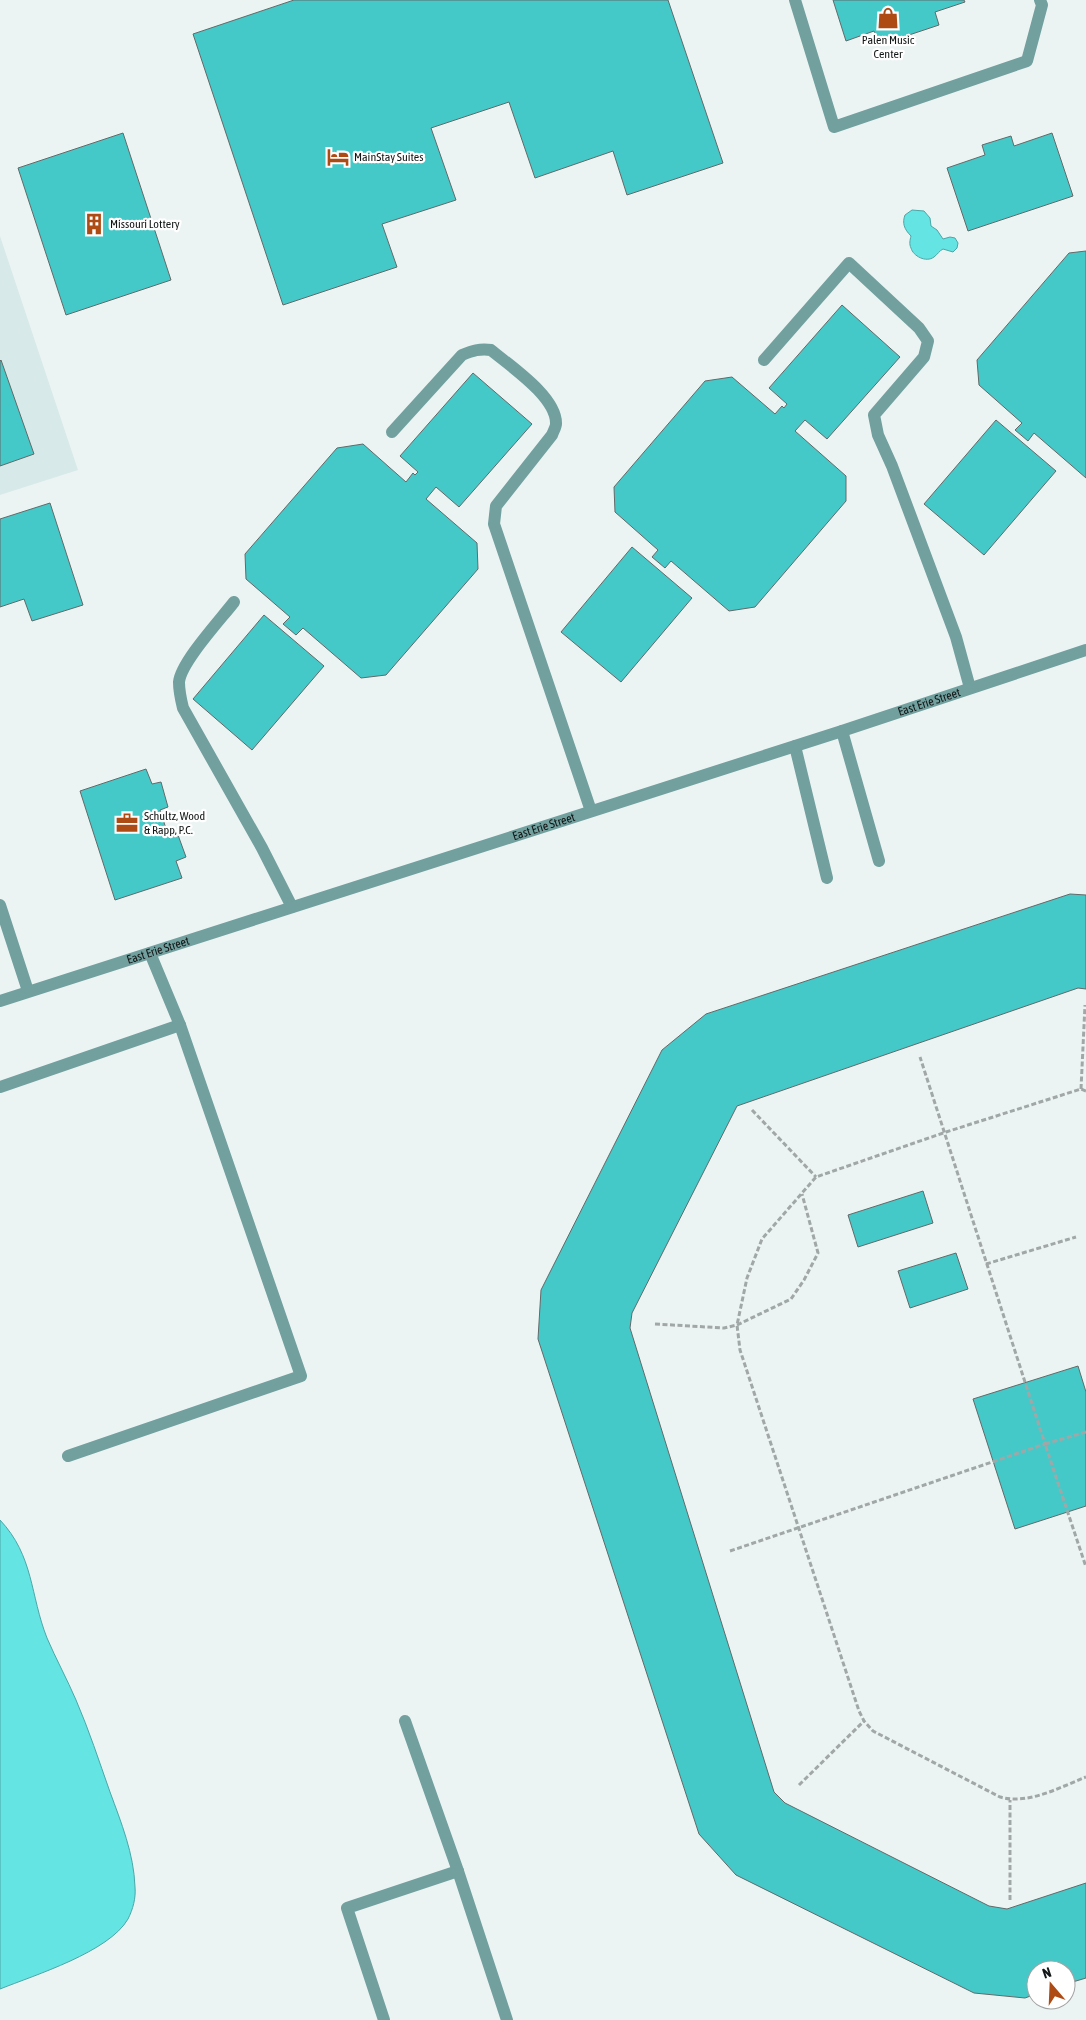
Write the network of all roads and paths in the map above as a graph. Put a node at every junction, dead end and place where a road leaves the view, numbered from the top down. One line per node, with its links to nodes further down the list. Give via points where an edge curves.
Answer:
1 (795, 0): 2 (street, via 834,127 1027,61 1042,5)
2 (1040, 0)
3 (764, 360): 7 (street, via 849,263 919,328 928,341 924,357 874,414 878,435 956,637)
4 (392, 432): 10 (street, via 462,355 484,349 492,350 543,395 552,410 556,423 552,435 496,506 494,524)
5 (234, 602): 14 (street, via 187,662 179,680 183,708)
6 (1086, 650): 7 (street, East Erie Street)
7 (970, 688): 8 (street, East Erie Street)
8 (842, 731): 9 (street, East Erie Street); 11 (street)
9 (795, 746): 10 (street, East Erie Street); 12 (street)
10 (591, 811): 14 (street, East Erie Street)
11 (879, 861)
12 (826, 878)
13 (0, 904): 16 (street)
14 (292, 907): 15 (street, East Erie Street)
15 (150, 953): 16 (street, East Erie Street); 19 (street)
16 (28, 992): 17 (street, East Erie Street)
17 (0, 1000)
18 (1085, 1005): 22 (path)
19 (180, 1025): 21 (street); 34 (street, via 301,1376)
20 (920, 1057): 25 (path)
21 (0, 1087)
22 (1081, 1089): 23 (path); 25 (path)
23 (1086, 1092)
24 (752, 1110): 26 (path)
25 (946, 1132): 26 (path); 29 (path)
26 (816, 1177): 27 (path)
27 (802, 1194): 31 (path, via 762,1239 747,1278); 31 (path, via 818,1253 791,1299)
28 (1076, 1237): 29 (path)
29 (986, 1264): 33 (path)
30 (654, 1324): 31 (path, via 724,1328)
31 (737, 1325): 35 (path, via 740,1350)
32 (1086, 1432): 33 (path)
33 (1045, 1444): 35 (path); 37 (path)
34 (68, 1456)
35 (798, 1528): 36 (path); 39 (path)
36 (730, 1551)
37 (1086, 1567)
38 (405, 1721): 43 (street)
39 (864, 1721): 41 (path); 42 (path, via 873,1731)
40 (1086, 1777): 42 (path, via 1026,1799)
41 (799, 1785)
42 (1010, 1800): 44 (path)
43 (458, 1871): 45 (street, via 347,1908); 46 (street)
44 (1010, 1900)
45 (384, 2020)
46 (507, 2020)

